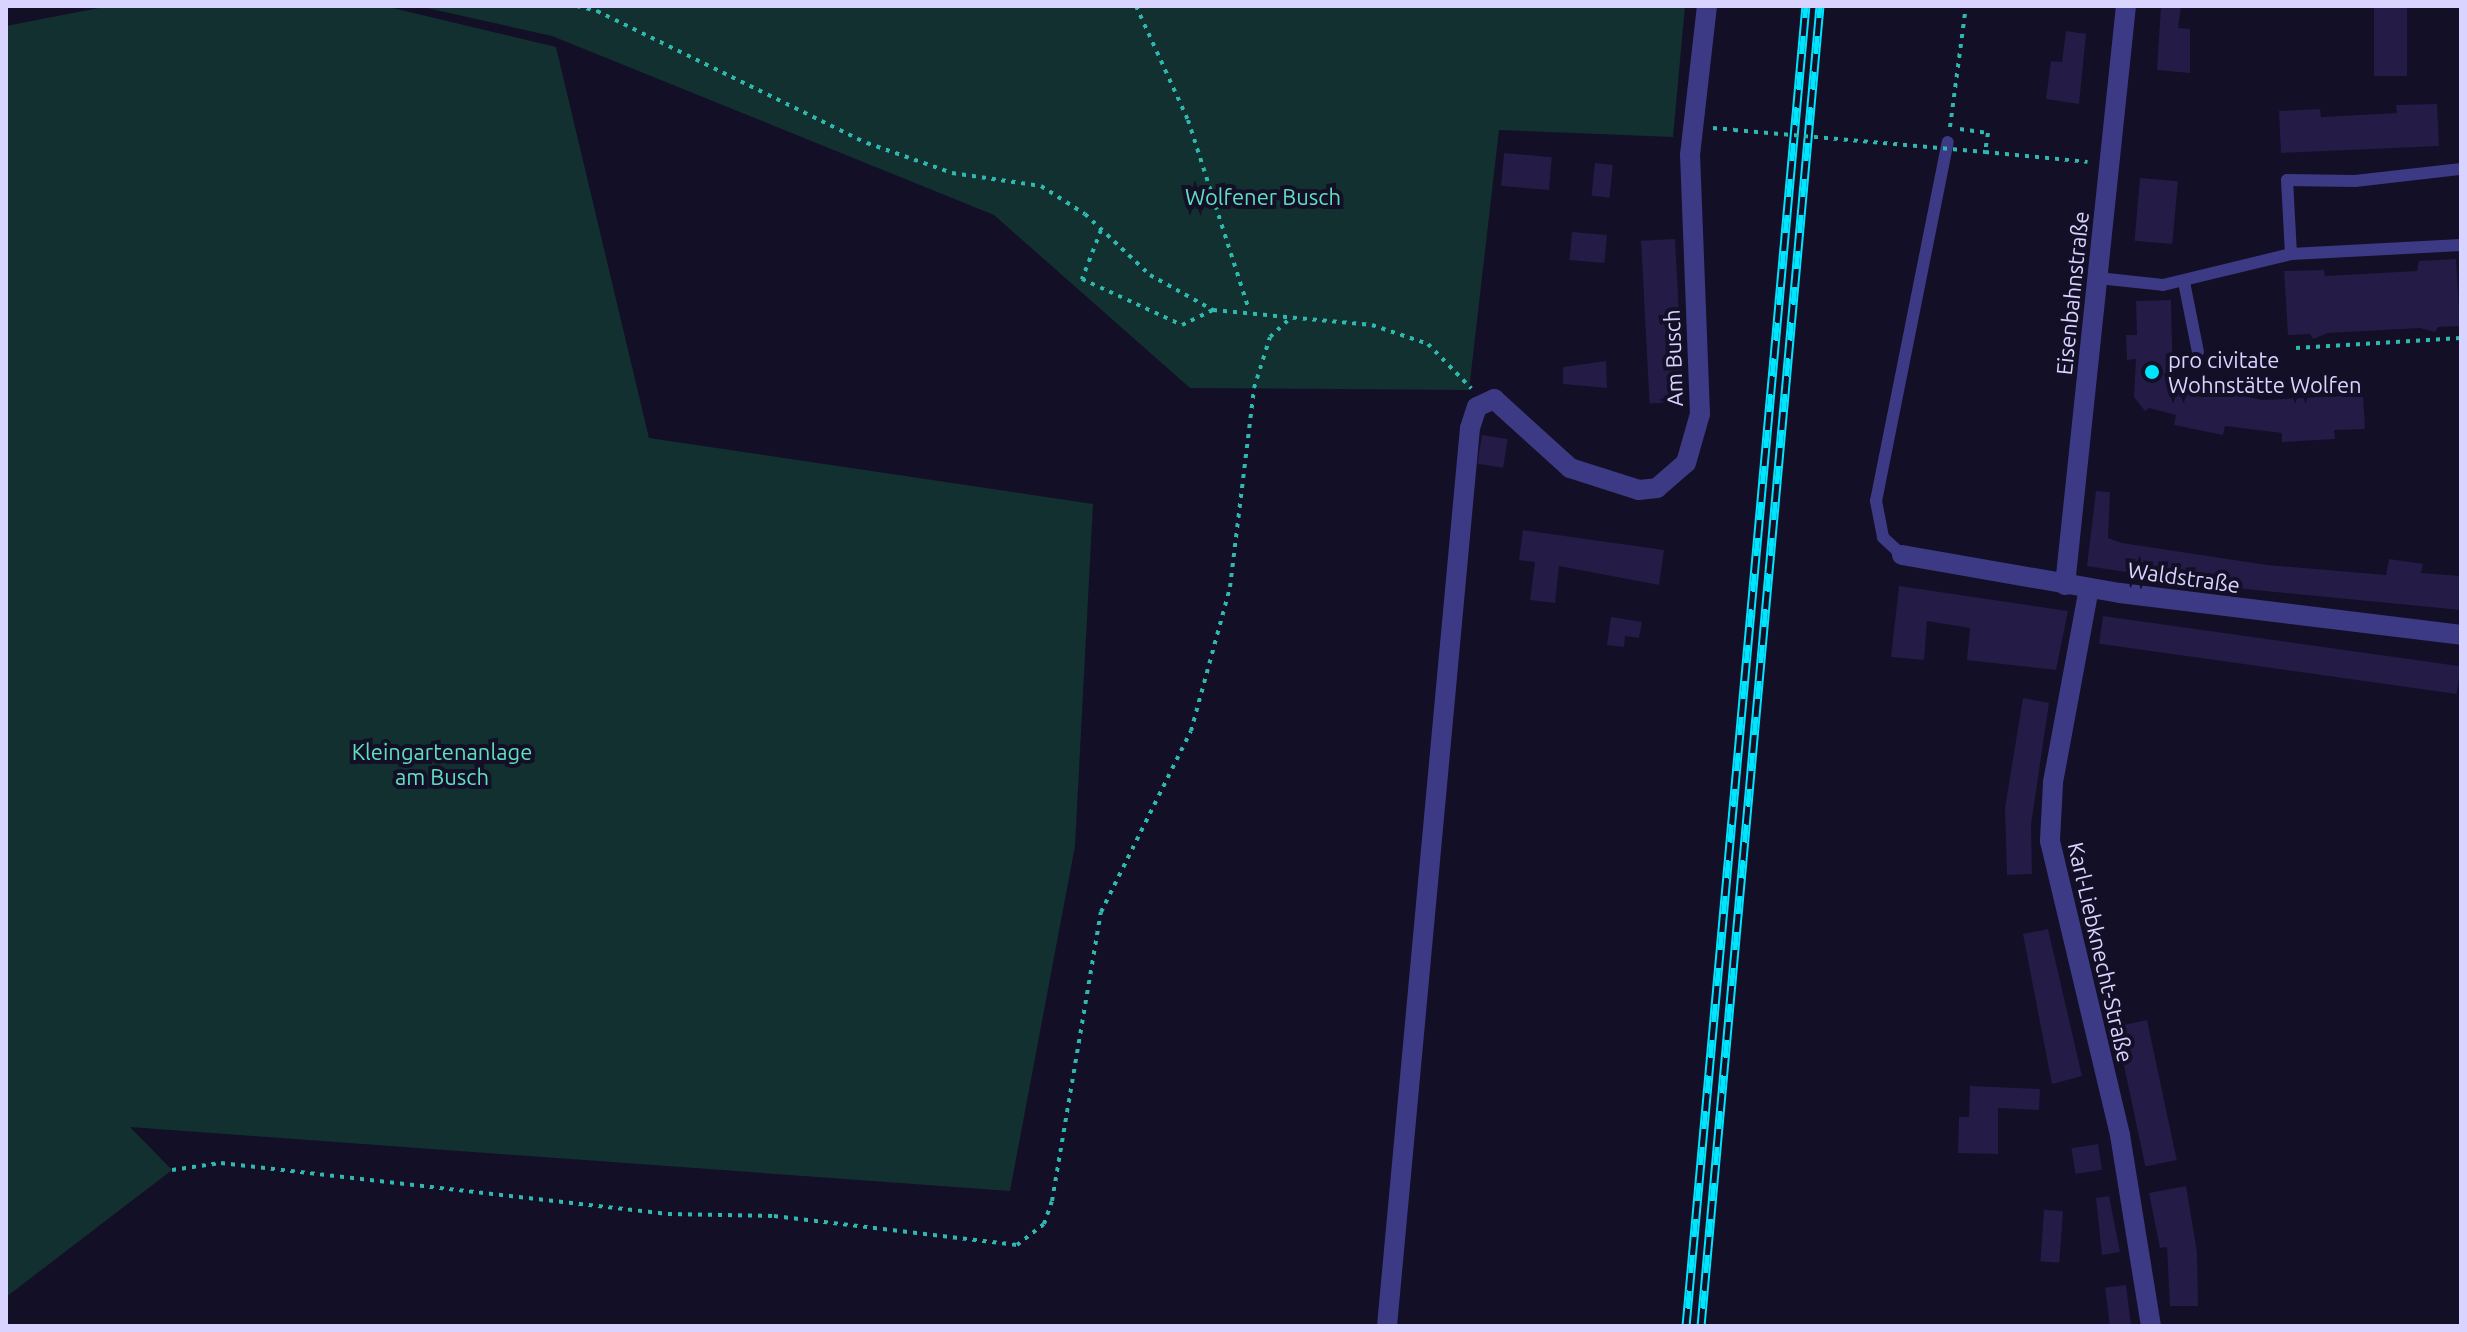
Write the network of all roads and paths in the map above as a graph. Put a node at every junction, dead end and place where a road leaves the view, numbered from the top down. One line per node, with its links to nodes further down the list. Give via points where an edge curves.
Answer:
1 (577, 6): 6 (path)
2 (1136, 6): 18 (path, via 1188,120)
3 (1707, 6): 23 (street, Am Busch, via 1690,155 1700,414 1686,463 1657,488 1618,486 1570,468 1499,402)
4 (1966, 6): 8 (path)
5 (2126, 6): 10 (street, Eisenbahnstraße)
6 (595, 8): 12 (path, via 867,143 952,173 1041,186)
7 (1734, 130): 9 (path, bridge)
8 (1949, 135): 9 (path, via 1988,133); 24 (lane, via 1876,501 1883,537)
9 (1985, 152): 10 (path)
10 (2111, 164): 15 (street, Eisenbahnstraße)
11 (2461, 169): 14 (lane, via 2355,181 2287,180)
12 (1101, 230): 17 (path, via 1150,275); 17 (path, via 1082,279 1182,325)
13 (2461, 245): 14 (lane)
14 (2291, 254): 16 (lane)
15 (2098, 278): 16 (lane); 25 (street, Eisenbahnstraße)
16 (2184, 282): 22 (lane)
17 (1213, 310): 18 (path)
18 (1249, 310): 19 (path)
19 (1288, 320): 23 (path, via 1372,325 1428,344); 28 (path, via 1270,337 1254,388 1230,587 1191,731 1101,912 1052,1201 1044,1224 1017,1245 774,1216 668,1214 221,1163)
20 (2461, 338): 21 (path)
21 (2296, 348)
22 (2198, 352)
23 (1483, 401): 29 (street, via 1470,428)
24 (1902, 555): 25 (street, Waldstraße)
25 (2065, 585): 26 (street, Waldstraße)
26 (2089, 588): 27 (street, Waldstraße); 30 (street, Karl-Liebknecht-Straße, via 2053,783 2050,841 2120,1135)
27 (2461, 635)
28 (172, 1170)
29 (1387, 1326)
30 (2151, 1326)

